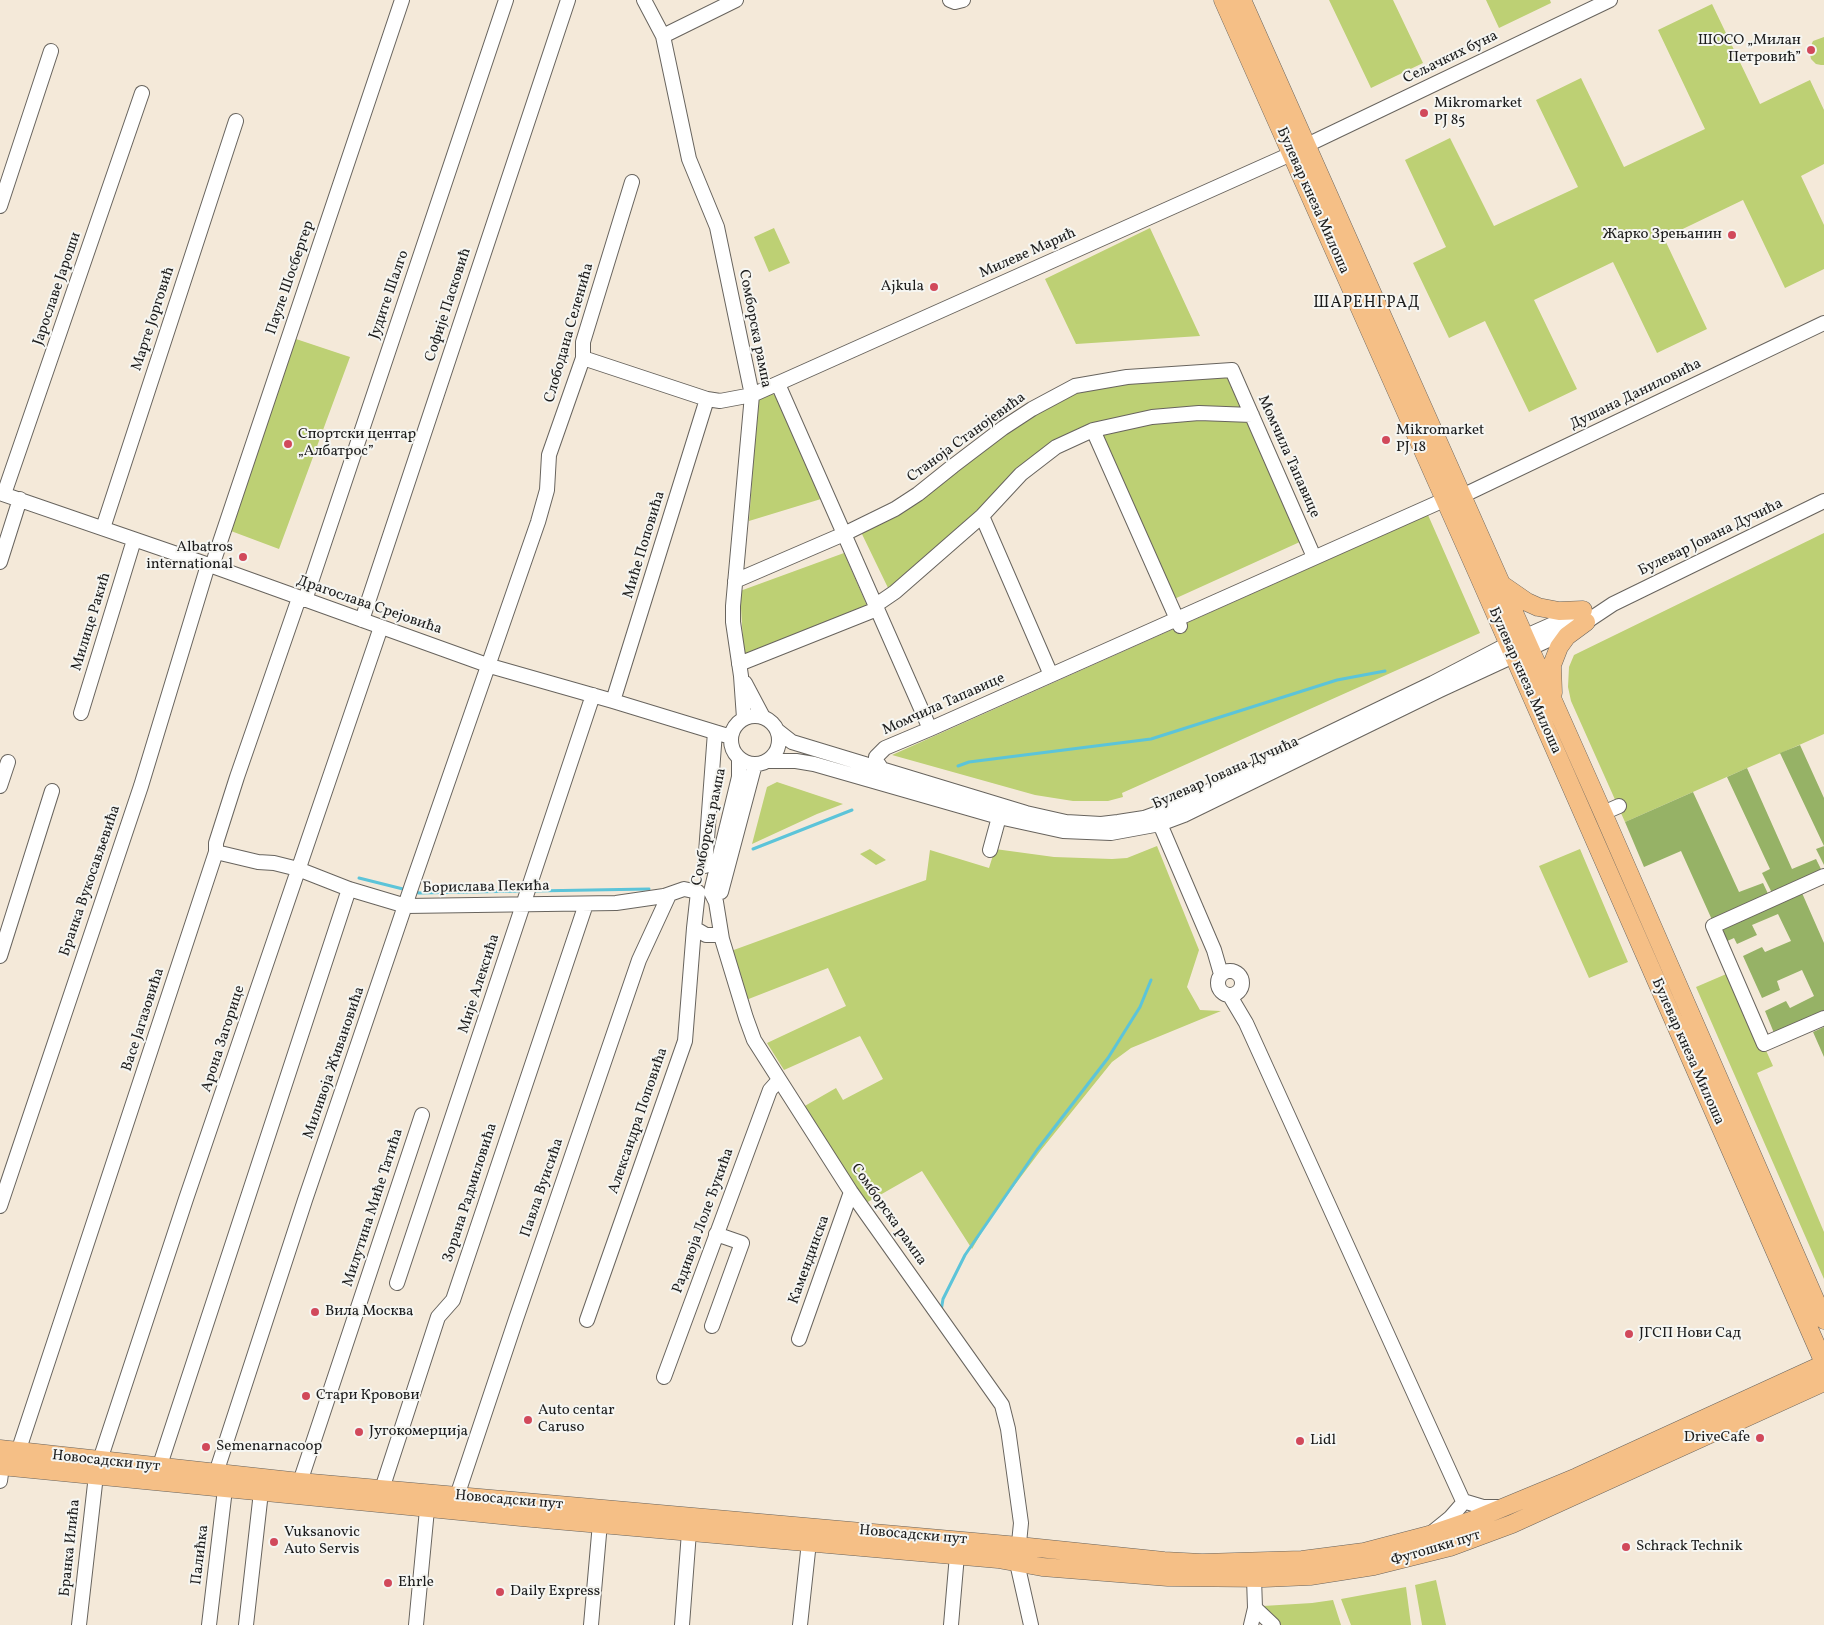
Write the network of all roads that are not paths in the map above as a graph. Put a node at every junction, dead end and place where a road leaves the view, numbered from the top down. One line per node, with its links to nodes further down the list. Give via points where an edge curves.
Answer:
1 (402, 0): 38 (street, Пауле Шосбергер)
2 (506, 0): 41 (street, Јудите Шалго)
3 (568, 0): 44 (street, Софије Пасковић)
4 (644, 0): 11 (street, Сомборска рампа)
5 (736, 0): 11 (street)
6 (950, 0): 7 (street)
7 (963, 0)
8 (1223, 0): 16 (main road, Булевар кнеза Милоша)
9 (1610, 0): 15 (street, Сељачких буна)
10 (1243, 1): 15 (main road, Булевар кнеза Милоша)
11 (663, 36): 23 (street, Сомборска рампа, via 689,160 717,227)
12 (51, 51): 18 (street)
13 (142, 93): 27 (street, Јарославе Јароши)
14 (236, 120): 33 (street, Марте Јорговић)
15 (1306, 145): 28 (main road, Булевар кнеза Милоша)
16 (1291, 154): 22 (street, Милеве Марић); 30 (main road, Булевар кнеза Милоша)
17 (632, 182): 20 (street, Слободана Селенића, via 583,342)
18 (0, 206)
19 (1824, 323): 28 (street, Душана Даниловића)
20 (582, 358): 24 (street, Милеве Марић); 49 (street, Слободана Селенића, via 549,455 547,490 538,522)
21 (1232, 370): 25 (street, Момчила Тапавице); 34 (street, Станоја Станојевића, via 1127,378 1075,386 1003,428 918,494)
22 (778, 384): 23 (street, Милеве Марић); 34 (street)
23 (752, 395): 24 (street, Милеве Марић, via 720,401); 39 (street, Сомборска рампа)
24 (708, 399): 53 (street, Миће Поповића)
25 (1252, 416): 26 (street, via 1199,413 1152,417); 36 (street, Момчила Тапавице)
26 (1092, 430): 32 (street, via 1056,447 1022,474); 45 (street)
27 (2, 494): 29 (street, Драгослава Срејовића)
28 (1462, 496): 40 (main road, Булевар кнеза Милоша)
29 (20, 500): 33 (street, Драгослава Срејовића); 37 (street)
30 (1444, 500): 36 (street, Момчила Тапавице); 48 (main road, Булевар кнеза Милоша)
31 (1824, 501): 43 (street, Булевар Јована Дучића)
32 (982, 516): 42 (street); 51 (street)
33 (102, 528): 35 (street, Драгослава Срејовића)
34 (844, 534): 39 (street, Станоја Станојевића); 42 (street)
35 (134, 540): 38 (street, Драгослава Срејовића); 55 (street, Милице Ракић)
36 (1314, 558): 45 (street, Момчила Тапавице)
37 (0, 562)
38 (210, 566): 41 (street, Драгослава Срејовића); 96 (street, Бранка Вукосављевића, via 141,786)
39 (735, 580): 50 (street, Сомборска рампа, via 733,622)
40 (1501, 584): 43 (main road, via 1538,607); 47 (main road, Булевар кнеза Милоша)
41 (302, 599): 44 (street, Драгослава Срејовића); 75 (street, Васе Јагазовића, via 237,777)
42 (876, 607): 50 (street); 58 (street)
43 (1584, 616): 47 (street, Булевар Јована Дучића); 54 (main road, via 1558,646 1552,665)
44 (362, 620): 46 (street, Драгослава Срејовића)
45 (1178, 623): 51 (street, Момчила Тапавице)
46 (380, 628): 49 (street, Драгослава Срејовића); 77 (street, Арона Загорице)
47 (1527, 643): 48 (street, Булевар Јована Дучића); 54 (main road, Булевар кнеза Милоша)
48 (1511, 650): 73 (street, Булевар Јована Дучића, via 1416,691 1180,805); 91 (main road, Булевар кнеза Милоша)
49 (490, 666): 52 (street, Драгослава Срејовића); 80 (street, Миливоја Живановића)
50 (740, 670): 56 (street, Сомборска рампа); 57 (street, Сомборска рампа)
51 (1051, 675): 58 (street, Момчила Тапавице)
52 (593, 695): 53 (street, Драгослава Срејовића); 81 (street, Мије Алексића)
53 (613, 701): 60 (street, Драгослава Срејовића)
54 (1553, 701): 71 (main road, Булевар кнеза Милоша)
55 (81, 713)
56 (763, 717): 57 (street); 59 (street)
57 (744, 718): 61 (street)
58 (930, 729): 62 (street, Момчила Тапавице, via 885,748)
59 (778, 731): 64 (street, Булевар Јована Дучића, via 792,742); 66 (street, via 779,744 773,756)
60 (715, 732): 61 (street, Драгослава Срејовића); 76 (street, Сомборска рампа)
61 (730, 737): 63 (street)
62 (880, 754): 64 (street, Момчила Тапавице); 67 (street, via 876,757)
63 (739, 758): 66 (street, via 744,762); 83 (street, Сомборска рампа, via 739,777 711,892)
64 (849, 759): 67 (street, Булевар Јована Дучића)
65 (8, 762): 68 (street)
66 (761, 762): 72 (street, Булевар Јована Дучића, via 814,764); 83 (street, Сомборска рампа)
67 (881, 768): 73 (street, Булевар Јована Дучића, via 1026,813 1066,822 1102,824)
68 (0, 786)
69 (52, 791): 87 (street)
70 (1619, 806): 71 (street)
71 (1603, 813): 90 (main road, Булевар кнеза Милоша)
72 (999, 817): 73 (street, Булевар Јована Дучића, via 1063,832 1092,834 1125,832); 74 (street)
73 (1158, 819): 88 (street, via 1214,950 1222,958)
74 (990, 850)
75 (216, 852): 77 (street, Борислава Пекића); 106 (street, Васе Јагазовића)
76 (705, 866)
77 (298, 869): 79 (street, Борислава Пекића); 108 (street, Арона Загорице)
78 (1824, 876): 92 (street, via 1713,926 1764,1044)
79 (349, 889): 80 (street, Борислава Пекића); 109 (street)
80 (409, 895): 81 (street, Борислава Пекића); 110 (street, Миливоја Живановића)
81 (528, 895): 84 (street, Борислава Пекића); 98 (street, Мије Алексића)
82 (669, 895): 84 (street, Борислава Пекића); 85 (street, Борислава Пекића, via 684,890 698,892); 115 (street, Павла Вуисића, via 639,960)
83 (716, 902): 86 (street, Сомборска рампа)
84 (586, 904): 113 (street, Зорана Радмиловића, via 453,1300 438,1317)
85 (694, 928): 86 (street, via 706,935); 99 (street, Александра Поповића, via 685,1041)
86 (721, 935): 93 (street, Сомборска рампа, via 754,1040)
87 (0, 956)
88 (1224, 972): 89 (street, via 1217,983 1219,990 1226,995); 89 (street, via 1235,972 1241,977 1242,985)
89 (1234, 994): 117 (street)
90 (1683, 998): 91 (main road); 100 (main road, Булевар кнеза Милоша)
91 (1667, 1005): 103 (main road, Булевар кнеза Милоша)
92 (1824, 1018)
93 (779, 1080): 95 (street, Сомборска рампа); 97 (street, Радивоја Лоле Ђукића, via 770,1090)
94 (422, 1115): 111 (street, Милутина Миће Татића)
95 (851, 1192): 102 (street, Камендинска); 123 (street, Сомборска рампа, via 1002,1405 1021,1523)
96 (0, 1206)
97 (716, 1234): 101 (street, via 742,1243); 104 (street, Радивоја Лоле Ђукића)
98 (397, 1283)
99 (587, 1320)
100 (1824, 1320)
101 (712, 1326)
102 (799, 1339)
103 (1824, 1364): 118 (main road, Футошки пут)
104 (664, 1377)
105 (1824, 1382): 125 (main road, Футошки пут, via 1512,1524 1450,1547 1329,1574)
106 (18, 1452): 107 (main road, Новосадски пут); 108 (main road, Новосадски пут)
107 (0, 1465): 108 (main road, Новосадски пут)
108 (98, 1468): 109 (main road, Новосадски пут); 112 (main road, Новосадски пут); 127 (street, Бранка Илића)
109 (159, 1468): 110 (main road, Новосадски пут)
110 (216, 1473): 111 (main road, Новосадски пут)
111 (300, 1482): 113 (main road, Новосадски пут)
112 (225, 1489): 114 (main road, Новосадски пут); 128 (street, Палићка)
113 (382, 1489): 116 (main road, Новосадски пут)
114 (261, 1492): 116 (main road, Новосадски пут); 129 (street)
115 (457, 1496): 116 (main road, Новосадски пут); 123 (main road, Новосадски пут)
116 (428, 1500): 119 (main road, Новосадски пут, via 521,1517); 130 (street)
117 (1464, 1502): 118 (street, via 1483,1507); 121 (street)
118 (1508, 1506): 121 (main road, Футошки пут)
119 (600, 1523): 120 (main road, Новосадски пут); 131 (street)
120 (689, 1532): 122 (main road, Новосадски пут); 132 (street)
121 (1429, 1535): 123 (main road, Футошки пут, via 1364,1552 1302,1560 1202,1563)
122 (810, 1542): 124 (main road, Новосадски пут); 133 (street)
123 (1018, 1554): 124 (main road, Новосадски пут, via 998,1559); 125 (main road, Футошки пут, via 1168,1577); 135 (street, Сомборска рампа)
124 (957, 1556): 134 (street)
125 (1254, 1578): 126 (street)
126 (1255, 1608): 136 (street); 137 (street)
127 (79, 1625)
128 (209, 1625)
129 (246, 1625)
130 (416, 1625)
131 (591, 1625)
132 (682, 1625)
133 (800, 1625)
134 (951, 1625)
135 (1031, 1625)
136 (1251, 1625)
137 (1273, 1625)

